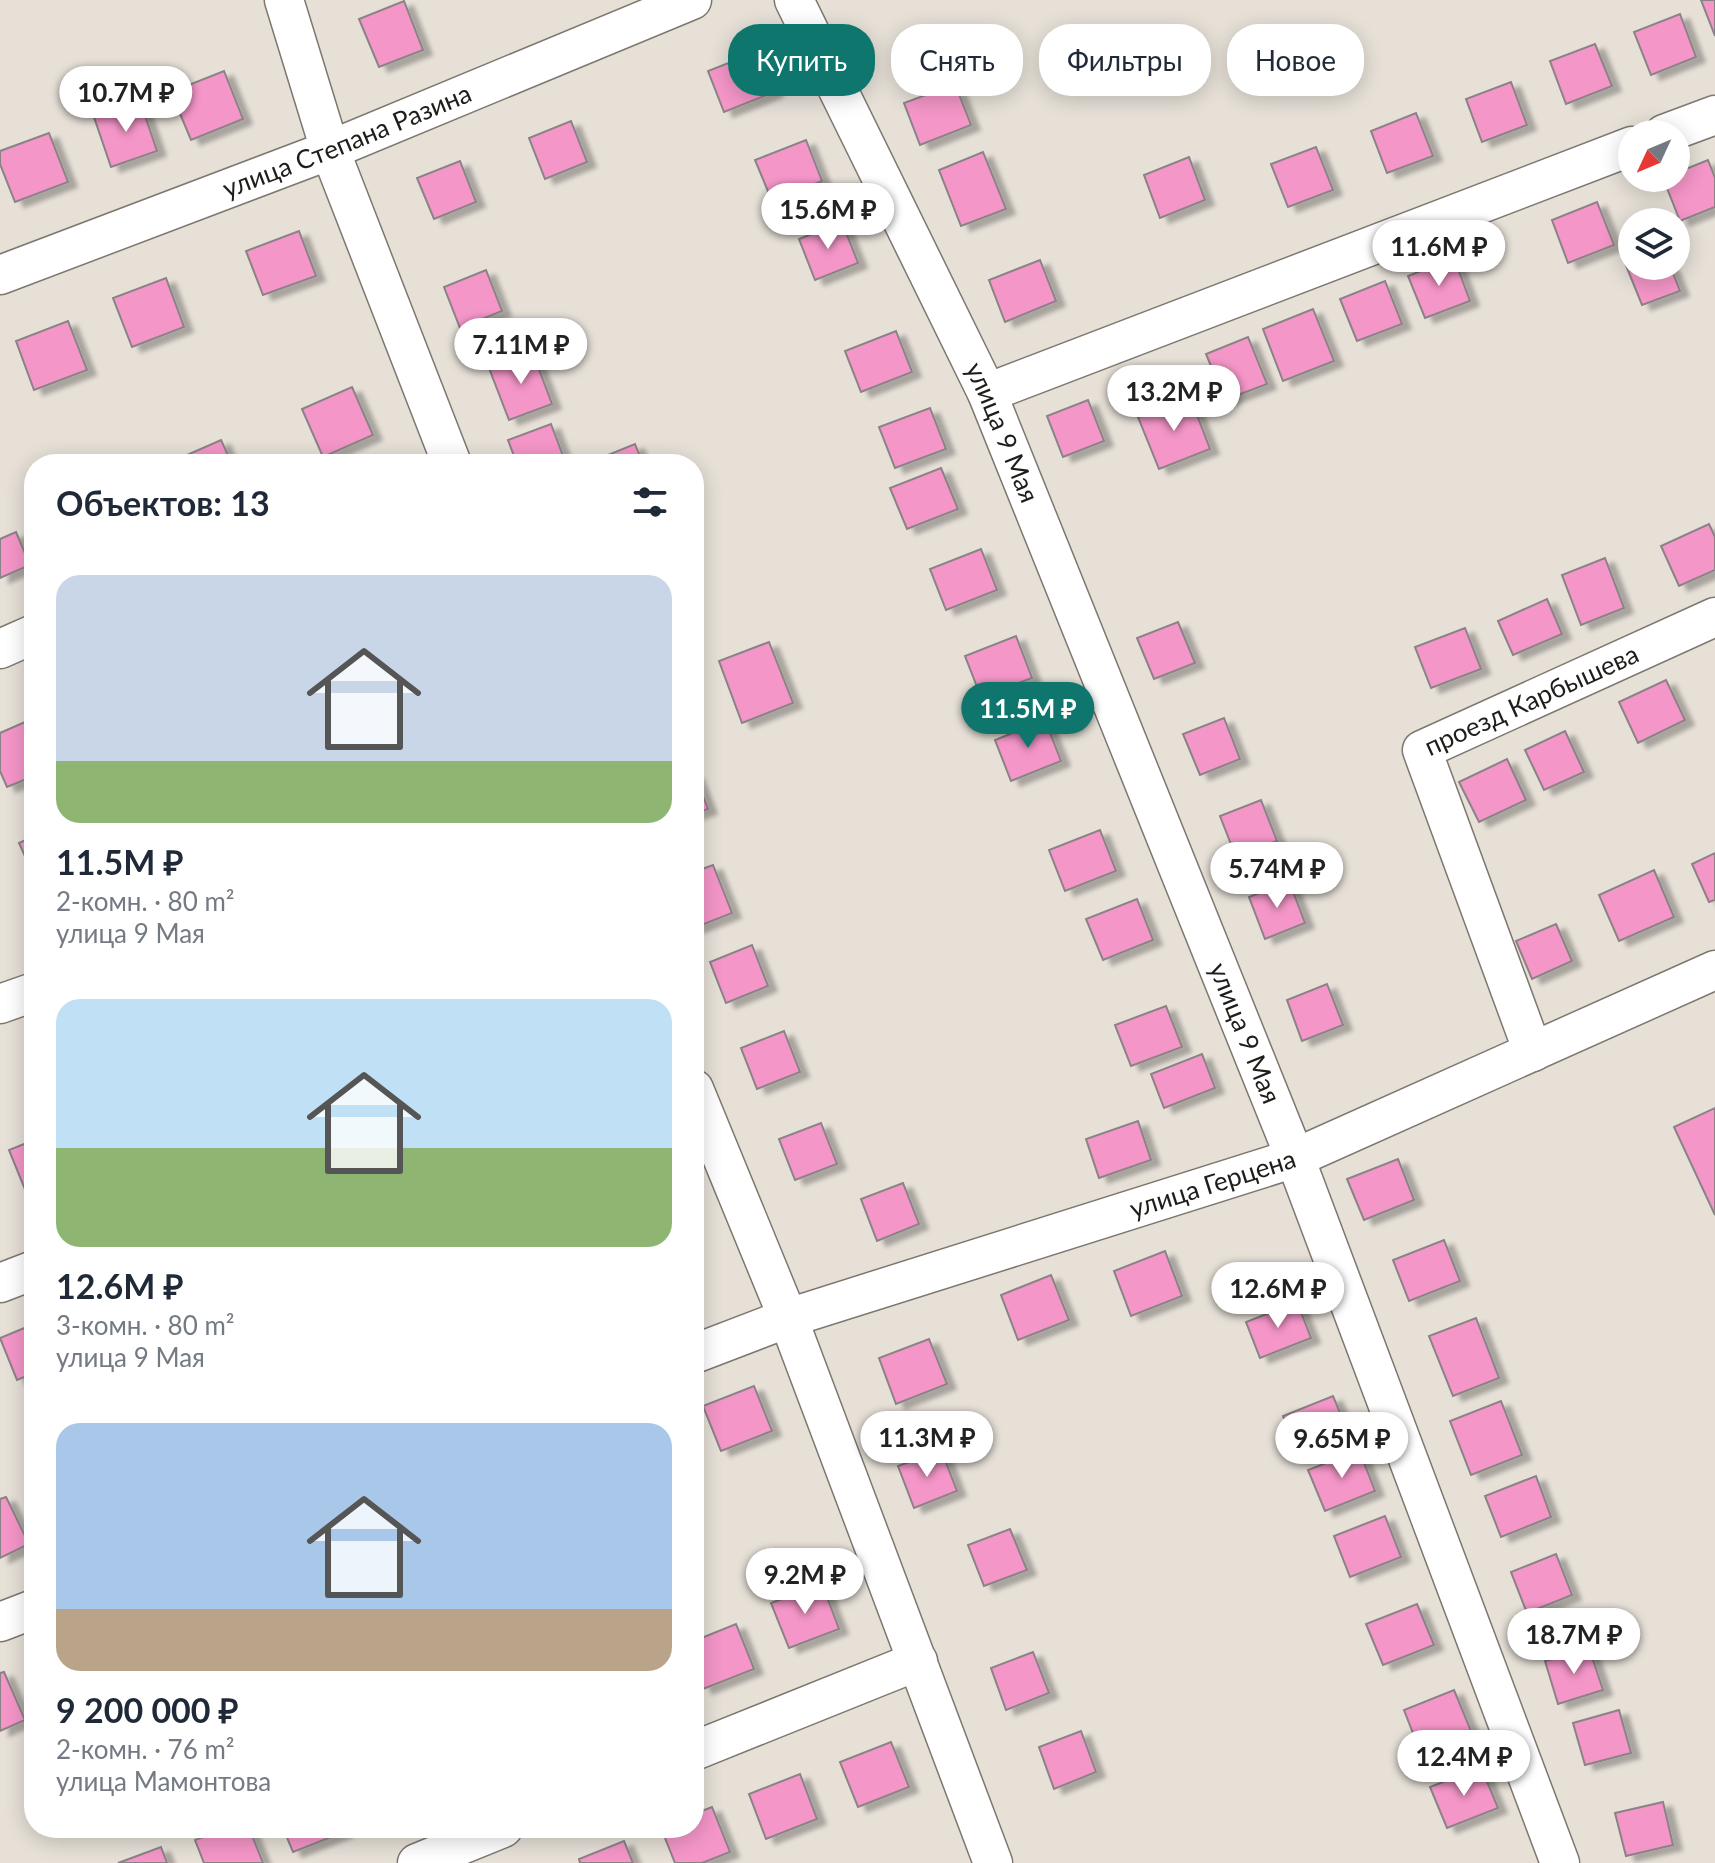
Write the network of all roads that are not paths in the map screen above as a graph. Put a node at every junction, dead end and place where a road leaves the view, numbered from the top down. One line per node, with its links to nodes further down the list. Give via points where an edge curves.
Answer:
1 (284, 0): 6 (street)
2 (692, 0): 6 (street, улица Степана Разина)
3 (794, 0): 9 (street, улица 9 Мая)
4 (1715, 115): 5 (street)
5 (1690, 124)
6 (330, 150): 8 (street, улица Степана Разина); 10 (street)
7 (1618, 151): 9 (street)
8 (0, 275)
9 (987, 393): 19 (street, улица 9 Мая)
10 (441, 454)
11 (1715, 617): 17 (street, проезд Карбышева, via 1422,750)
12 (24, 638): 13 (street)
13 (0, 649)
14 (1715, 970): 17 (street, улица Герцена)
15 (24, 996): 16 (street)
16 (0, 1004)
17 (1533, 1052): 19 (street, улица Герцена)
18 (704, 1113): 22 (street)
19 (1295, 1158): 22 (street, улица Герцена); 31 (street, улица 9 Мая)
20 (24, 1274): 21 (street)
21 (0, 1283)
22 (788, 1318): 23 (street, улица Герцена); 26 (street)
23 (704, 1350)
24 (24, 1613): 25 (street)
25 (0, 1622)
26 (918, 1661): 27 (street); 30 (street)
27 (704, 1747)
28 (478, 1838): 29 (street)
29 (417, 1863)
30 (993, 1863)
31 (1560, 1863)

